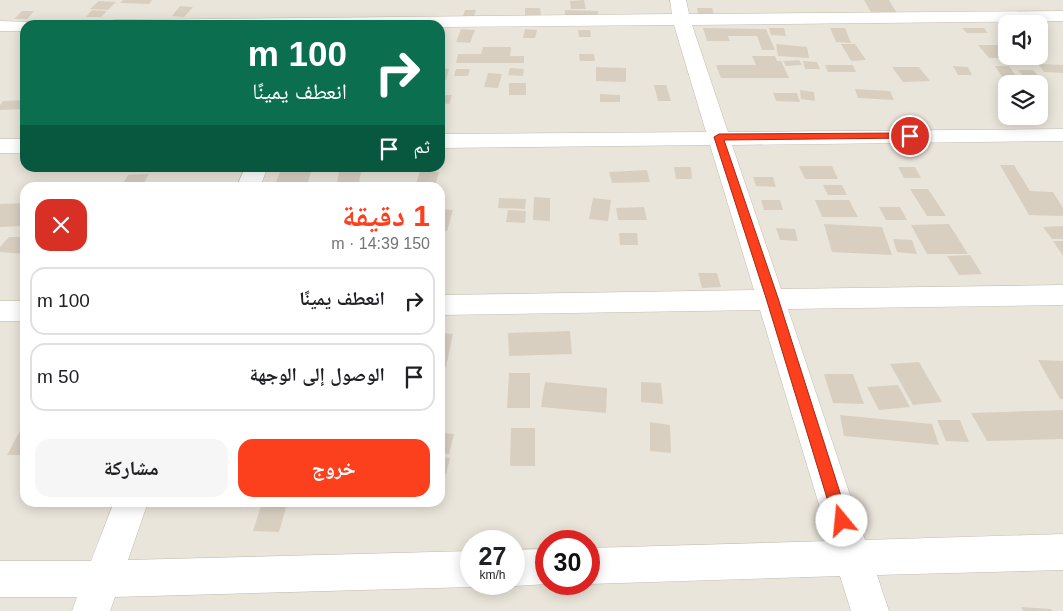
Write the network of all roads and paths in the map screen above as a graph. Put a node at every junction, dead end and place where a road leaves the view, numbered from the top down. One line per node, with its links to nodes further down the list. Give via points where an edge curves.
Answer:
1 (1034, 0): 4 (street)
2 (679, 9): 3 (street); 4 (street); 9 (street)
3 (313, 19): 5 (street)
4 (1060, 19)
5 (280, 20)
6 (0, 26): 7 (street)
7 (20, 26)
8 (1063, 135): 9 (street)
9 (719, 137): 10 (street); 14 (street)
10 (445, 141)
11 (0, 146): 12 (street)
12 (20, 146)
13 (1063, 295): 14 (street)
14 (772, 298): 15 (street); 20 (street)
15 (445, 304)
16 (0, 311): 17 (street)
17 (20, 311)
18 (129, 507): 24 (street)
19 (1063, 552): 20 (street)
20 (853, 558): 21 (street); 25 (street)
21 (600, 566)
22 (460, 570): 24 (street)
23 (0, 578): 24 (street)
24 (97, 595)
25 (870, 611)

